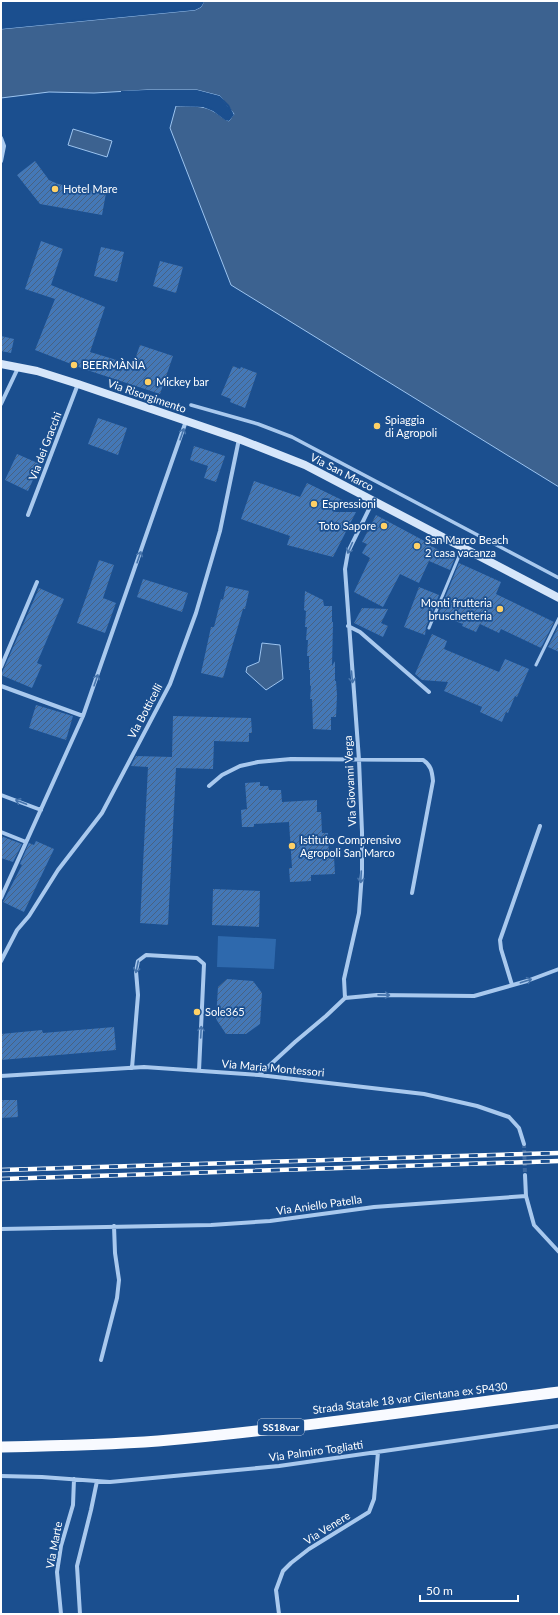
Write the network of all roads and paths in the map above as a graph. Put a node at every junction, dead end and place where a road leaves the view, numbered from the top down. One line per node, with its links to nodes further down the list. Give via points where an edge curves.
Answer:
1 (1, 138): 2 (street, via 4,146)
2 (1, 161)
3 (1, 364): 4 (main road, Via Risorgimento)
4 (18, 368): 5 (main road, Via Risorgimento); 6 (street)
5 (78, 384): 8 (main road, Via Risorgimento); 11 (street, Via dei Gracchi)
6 (1, 404)
7 (191, 405): 13 (street, via 258,424 292,437)
8 (186, 421): 9 (main road, Via Risorgimento); 23 (street, one-way to 8)
9 (239, 439): 10 (main road, Via San Marco, via 305,465); 33 (street, Via Botticelli, via 220,531 196,613 170,684 102,813 58,870 29,916 16,930)
10 (373, 500): 12 (main road, Via San Marco); 17 (street, Via Giovanni Verga, one-way to 17, via 348,552 345,569)
11 (28, 515)
12 (463, 547): 15 (main road, Via San Marco); 18 (lane)
13 (559, 578)
14 (37, 582): 20 (street)
15 (559, 598)
16 (559, 618): 19 (lane)
17 (348, 626): 22 (street, via 360,632); 24 (street, Via Giovanni Verga, one-way to 24)
18 (429, 628)
19 (536, 665)
20 (1, 667)
21 (1, 686): 23 (street)
22 (429, 692)
23 (83, 716): 27 (street)
24 (358, 760): 25 (street, via 291,759 258,762 240,766); 31 (street, via 423,760 429,764 432,771 433,781); 36 (street, Via Giovanni Verga, one-way to 36, via 362,873 359,913 344,979)
25 (209, 786)
26 (1, 795): 27 (street, one-way to 26)
27 (40, 810): 30 (street)
28 (540, 826): 35 (street, via 500,940)
29 (1, 832): 30 (street)
30 (26, 842): 32 (street)
31 (412, 893)
32 (1, 898)
33 (1, 961)
34 (559, 969): 35 (street, one-way to 34)
35 (512, 985): 36 (street, one-way to 35, via 377,995 474,996)
36 (345, 998): 39 (street)
37 (132, 1068): 38 (street, Via Maria Montessori); 38 (street, one-way to 37, via 204,964 197,958 146,955 138,961 136,971 138,995); 40 (street, Via Maria Montessori)
38 (199, 1071): 39 (street, Via Maria Montessori)
39 (259, 1075): 41 (street, Via Maria Montessori, via 424,1094 477,1106 509,1117 519,1128)
40 (1, 1076)
41 (524, 1144)
42 (525, 1175): 43 (street)
43 (526, 1196): 44 (street, Via Aniello Patella, via 374,1207 270,1221 211,1225); 46 (street, via 534,1225)
44 (114, 1226): 45 (street, Via Aniello Patella); 47 (street, via 119,1280)
45 (1, 1229)
46 (559, 1252)
47 (101, 1360)
48 (559, 1392): 50 (highway, Strada Statale 18 var Cilentana ex SP430 / SS18var, via 157,1441)
49 (559, 1426): 51 (street, Via Palmiro Togliatti)
50 (1, 1447)
51 (378, 1452): 54 (street, Via Palmiro Togliatti, via 272,1467 110,1482); 57 (street, Via Venere, via 374,1499 370,1512 309,1549 283,1571 276,1590)
52 (1, 1476): 53 (street, Via Palmiro Togliatti)
53 (74, 1479): 54 (street, Via Palmiro Togliatti); 55 (street, Via Marte, via 73,1505 61,1546 57,1572)
54 (97, 1481): 56 (street, via 76,1566)
55 (61, 1614)
56 (80, 1614)
57 (279, 1614)

